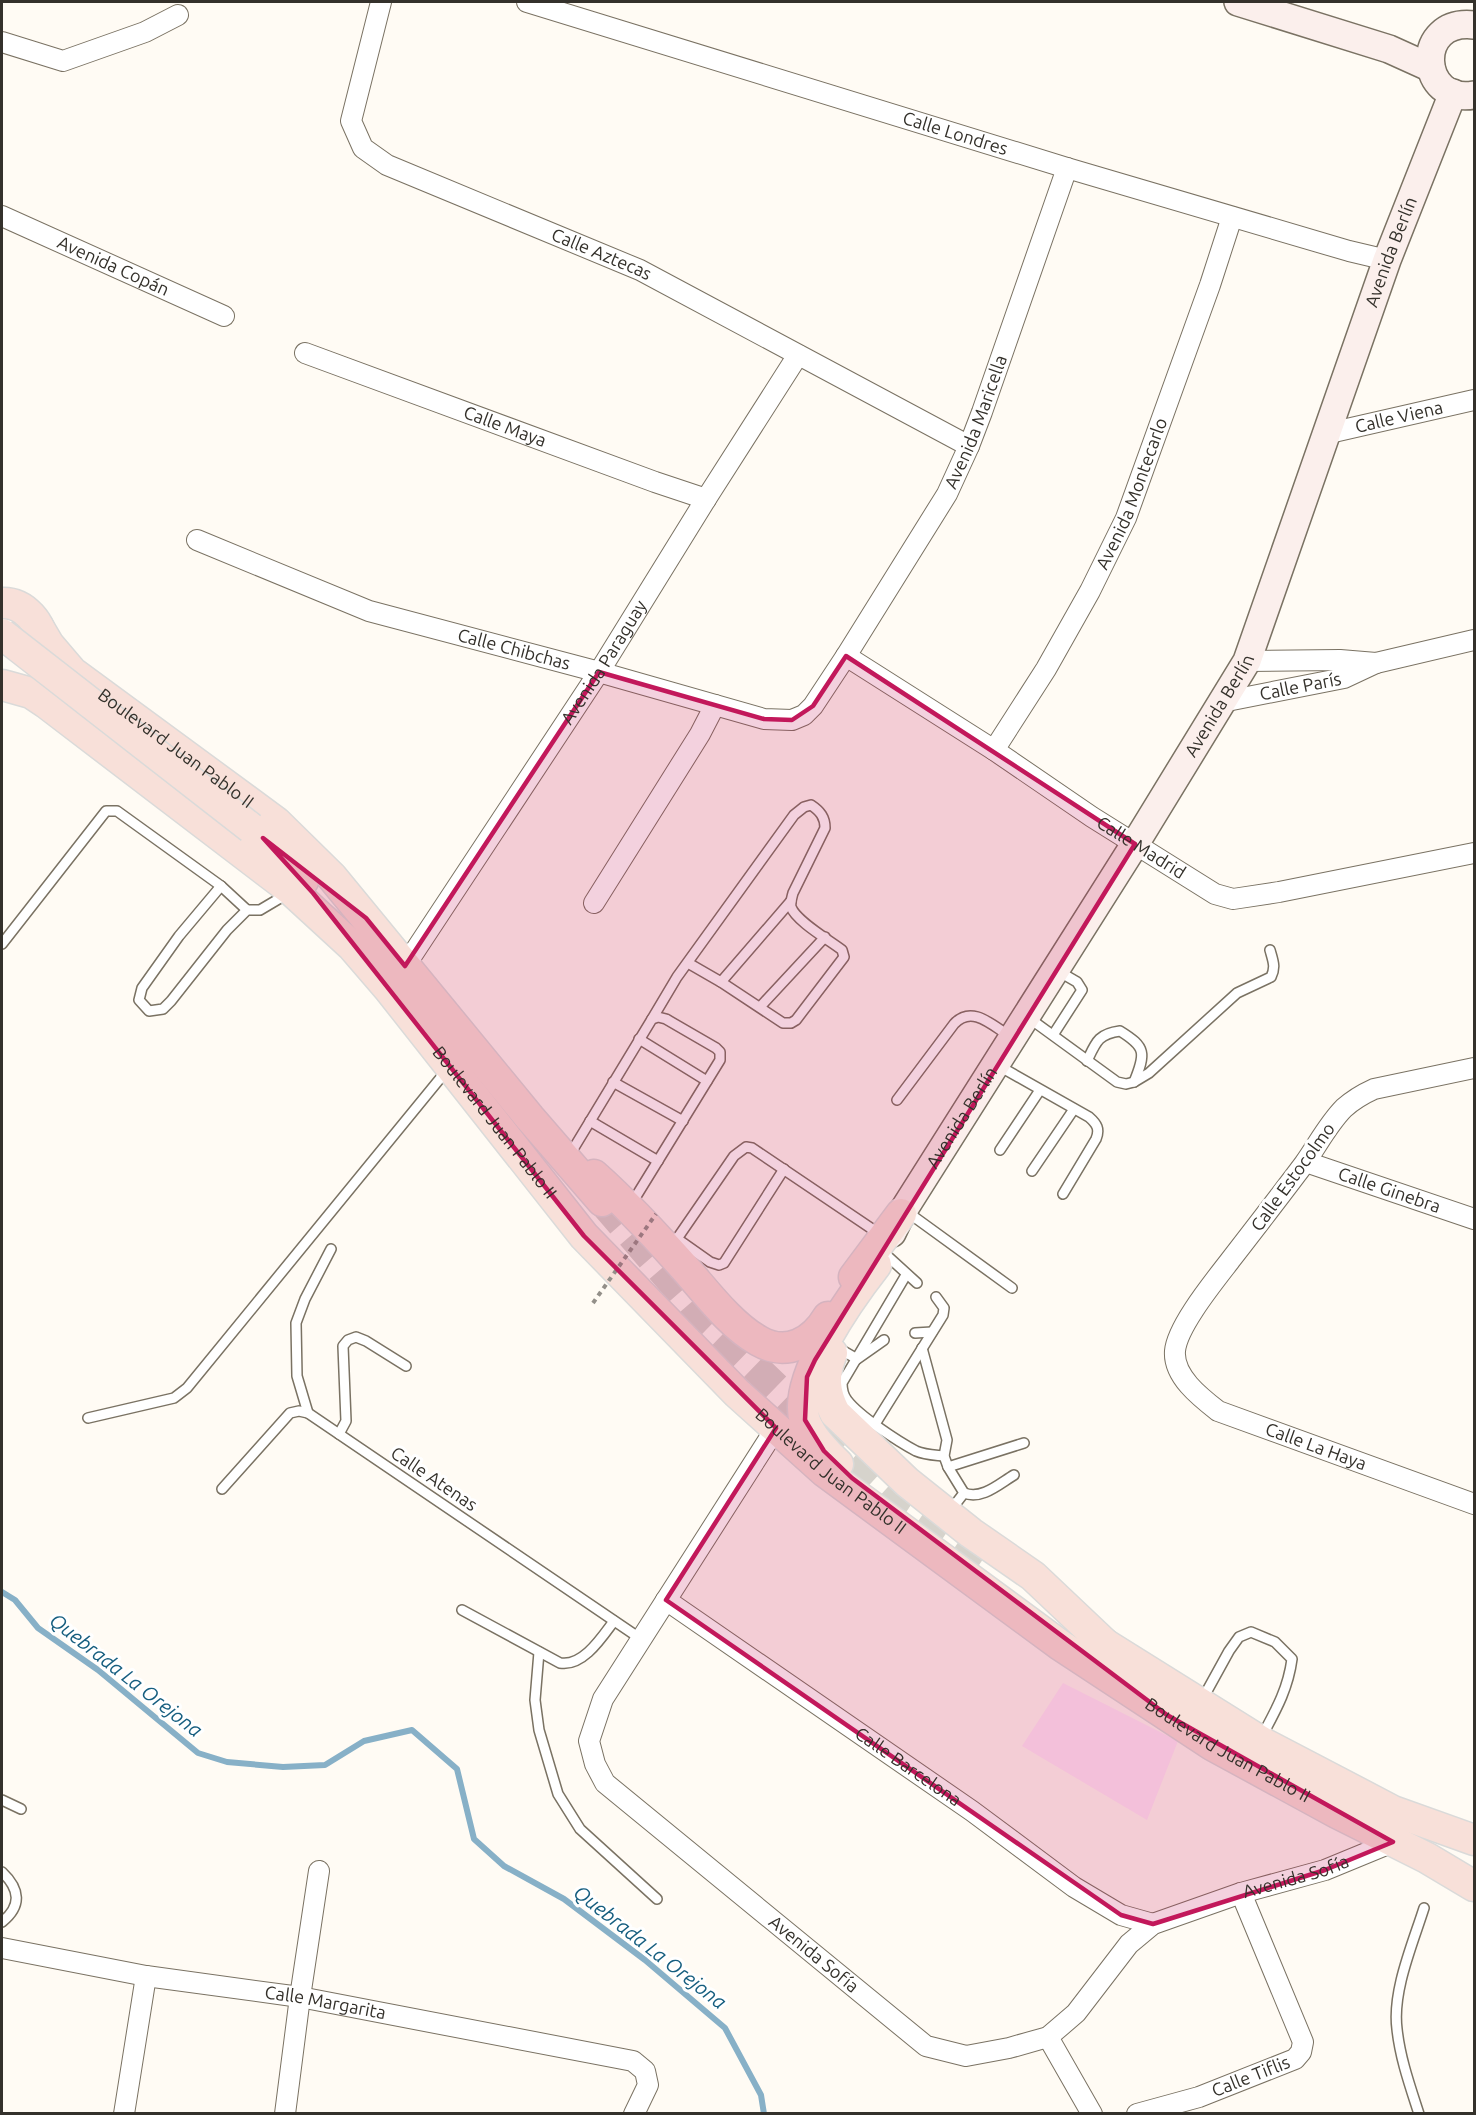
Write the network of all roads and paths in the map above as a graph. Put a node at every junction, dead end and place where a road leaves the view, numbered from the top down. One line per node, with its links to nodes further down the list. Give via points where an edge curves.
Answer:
1 (381, 2): 15 (street, Calle Aztecas, via 351,121 363,148 387,165 640,270)
2 (527, 2): 9 (street, Calle Londres)
3 (1238, 2): 7 (street, via 1389,49)
4 (178, 15): 6 (street, via 145,32 63,61)
5 (1471, 19): 7 (street, via 1440,34)
6 (2, 42)
7 (1432, 56): 8 (street, via 1435,79 1442,87)
8 (1464, 94): 12 (street, Avenida Berlín)
9 (1067, 168): 11 (street, Calle Londres); 18 (street, Avenida Maricella)
10 (2, 216): 13 (street, Avenida Copán)
11 (1232, 217): 12 (street, Calle Londres); 32 (street, Avenida Montecarlo, via 1126,518 1046,669)
12 (1387, 260): 17 (street, Avenida Berlín)
13 (224, 316)
14 (305, 353): 19 (street, Calle Maya)
15 (798, 354): 18 (street, Calle Aztecas); 19 (street, Avenida Paraguay)
16 (1474, 400): 17 (street, Calle Viena)
17 (1325, 434): 26 (street, Avenida Berlín)
18 (969, 446): 25 (street, Avenida Maricella, via 947,494)
19 (706, 499): 28 (street, Avenida Paraguay)
20 (197, 540): 28 (street, Calle Chibchas, via 369,611)
21 (3, 603): 22 (main road, Boulevard Juan Pablo II, via 21,608)
22 (39, 628): 29 (main road, via 43,642 35,668 26,677); 41 (main road, Boulevard Juan Pablo II, via 72,672 276,822 332,877)
23 (2, 634): 33 (main road, Boulevard Juan Pablo II, bridge)
24 (1474, 640): 27 (street, Calle París)
25 (846, 656): 31 (street, Calle Chibchas, via 813,706 792,720 764,719); 32 (street, Calle Madrid)
26 (1247, 661): 27 (street, Calle París); 30 (street, Avenida Berlín)
27 (1376, 663): 30 (street, Calle París, via 1344,678)
28 (600, 672): 31 (street, Calle Chibchas); 47 (street, Avenida Paraguay)
29 (2, 685): 37 (main road, Boulevard Juan Pablo II, via 31,693 46,703)
30 (1222, 702): 34 (street, Avenida Berlín)
31 (715, 705): 39 (street)
32 (994, 750): 34 (street, Calle Madrid)
33 (257, 833): 41 (main road, Boulevard Juan Pablo II, via 324,881); 44 (main road, Boulevard Juan Pablo II, via 314,892)
34 (1135, 844): 35 (street, Calle Madrid, via 1215,894 1233,899); 48 (street, Avenida Berlín)
35 (1474, 853)
36 (221, 886): 40 (lane); 40 (lane, via 142,988 139,1000 149,1011 163,1009 171,1001); 43 (lane, via 117,811 106,811)
37 (291, 890): 40 (lane, via 260,910); 44 (main road, Boulevard Juan Pablo II)
38 (790, 901): 42 (lane, via 798,916); 46 (lane, via 825,828 825,820 811,805 794,816); 49 (lane)
39 (594, 903)
40 (247, 910)
41 (366, 918): 47 (main road, Boulevard Juan Pablo II)
42 (825, 937): 50 (lane); 50 (lane, via 842,950 844,957 796,1020 783,1023)
43 (2, 944)
44 (352, 946): 57 (main road, Boulevard Juan Pablo II)
45 (1270, 950): 61 (lane, via 1275,970 1272,977 1237,993 1164,1061)
46 (688, 963): 49 (lane); 51 (lane)
47 (405, 966): 67 (main road, Boulevard Juan Pablo II)
48 (1056, 970): 52 (street, Avenida Berlín); 53 (lane, via 1077,982 1082,990)
49 (721, 982): 50 (lane)
50 (760, 1007)
51 (652, 1019): 54 (lane); 59 (lane, via 666,1019 720,1052 720,1060)
52 (1020, 1027): 53 (lane); 56 (street, Avenida Berlín); 63 (lane, via 964,1016)
53 (1053, 1035): 55 (lane)
54 (639, 1039): 59 (lane); 60 (lane)
55 (1087, 1061): 61 (lane, via 1117,1082); 61 (lane, via 1100,1037 1120,1031 1138,1042 1142,1054)
56 (996, 1065): 62 (lane); 76 (street, Avenida Berlín)
57 (450, 1066): 92 (lane, via 187,1388 174,1398); 94 (main road, Boulevard Juan Pablo II, via 584,1236)
58 (1474, 1068): 70 (street, Calle Estocolmo, via 1374,1089 1363,1095 1342,1110)
59 (707, 1081): 66 (lane)
60 (614, 1082): 65 (lane); 66 (lane)
61 (1134, 1082)
62 (1040, 1090): 64 (lane); 68 (lane)
63 (897, 1100)
64 (1074, 1109): 72 (lane); 73 (lane, via 1093,1121 1099,1132)
65 (590, 1121): 67 (lane); 69 (lane)
66 (683, 1121): 69 (lane)
67 (561, 1150): 74 (main road, Boulevard Juan Pablo II)
68 (1000, 1150)
69 (658, 1161): 74 (lane)
70 (1306, 1162): 75 (street, Calle Ginebra); 89 (street, Calle Estocolmo, via 1202,1298 1177,1338)
71 (784, 1169): 76 (lane); 77 (lane, via 752,1148 741,1150); 77 (lane, via 724,1263 710,1262)
72 (1032, 1171)
73 (1063, 1194)
74 (629, 1207): 77 (main road, Boulevard Juan Pablo II); 83 (path, bridge)
75 (1474, 1219)
76 (890, 1236): 77 (main road, Boulevard Juan Pablo II, via 857,1272 812,1338 799,1345 778,1347 760,1342 716,1303); 79 (lane); 81 (lane); 88 (main road); 111 (main road, via 807,1377 805,1420 824,1451 852,1478)
77 (673, 1244)
78 (331, 1249): 91 (lane, via 304,1299 296,1323 297,1376)
79 (906, 1275): 80 (lane); 88 (lane)
80 (917, 1283)
81 (1012, 1288)
82 (936, 1297): 84 (lane, via 944,1308)
83 (593, 1303)
84 (932, 1332): 85 (lane); 87 (lane)
85 (915, 1333)
86 (884, 1340): 88 (lane)
87 (922, 1348): 93 (lane); 97 (lane, via 947,1440)
88 (846, 1352): 93 (lane, via 843,1395); 101 (main road, via 828,1363 824,1383 835,1413 907,1482)
89 (1175, 1364): 102 (street, Calle La Haya, via 1197,1394 1218,1411)
90 (405, 1366): 95 (lane, via 366,1341 356,1337 348,1340 344,1346 346,1420)
91 (308, 1413): 95 (lane, Calle Atenas); 100 (lane, via 290,1413)
92 (88, 1418)
93 (875, 1424): 97 (lane, via 918,1452)
94 (776, 1428): 104 (street, Avenida Sofía); 111 (main road, Boulevard Juan Pablo II, via 825,1472 1050,1638)
95 (339, 1434): 106 (lane, Calle Atenas)
96 (1024, 1443): 98 (lane)
97 (944, 1456): 98 (lane)
98 (948, 1467): 101 (lane)
99 (1014, 1475): 101 (lane)
100 (222, 1489)
101 (955, 1504): 108 (main road)
102 (1474, 1504)
103 (1022, 1586): 108 (main road, Boulevard Juan Pablo II)
104 (666, 1600): 107 (street, Avenida Sofía); 128 (street, Calle Barcelona, via 972,1811 1074,1887 1121,1916)
105 (462, 1610): 109 (lane)
106 (614, 1621): 107 (lane, Calle Atenas); 109 (lane, via 575,1662 560,1663)
107 (641, 1639): 132 (street, Avenida Sofía, via 603,1699 589,1741 605,1783 926,2046 966,2056)
108 (1107, 1646): 110 (main road, Boulevard Juan Pablo II)
109 (539, 1652): 125 (lane, via 535,1700 558,1794 580,1829)
110 (1200, 1704): 112 (main road, Boulevard Juan Pablo II); 112 (lane, via 1239,1637 1251,1632 1275,1642 1292,1659 1290,1673 1286,1691)
111 (1167, 1715): 117 (main road, Boulevard Juan Pablo II, via 1262,1773)
112 (1260, 1741): 115 (main road, Boulevard Juan Pablo II)
113 (2, 1800): 114 (lane)
114 (21, 1809)
115 (1393, 1811): 116 (main road, Boulevard Juan Pablo II); 119 (main road, Boulevard Juan Pablo II, via 1414,1827)
116 (1474, 1840)
117 (1393, 1842): 118 (main road, Boulevard Juan Pablo II); 124 (street, Avenida Sofía, via 1325,1870)
118 (1427, 1858): 122 (main road, Boulevard Juan Pablo II); 123 (main road, Boulevard Juan Pablo II)
119 (1474, 1859)
120 (319, 1871): 131 (street)
121 (2, 1872): 127 (lane, via 15,1889 17,1902)
122 (1474, 1874)
123 (1474, 1886)
124 (1241, 1893): 128 (street, Avenida Sofía); 137 (street, Calle Tiflis, via 1303,2042 1301,2052 1295,2059 1199,2097)
125 (657, 1899)
126 (1424, 1908): 138 (lane, via 1403,1978 1396,2027)
127 (2, 1922)
128 (1153, 1924): 132 (street, Avenida Sofía, via 1129,1944 1076,2013)
129 (2, 1948): 130 (street, Calle Margarita)
130 (146, 1976): 131 (street, Calle Margarita); 133 (street)
131 (300, 1996): 134 (street); 135 (street, Calle Margarita, via 633,2061 645,2071 648,2085)
132 (1048, 2037): 136 (street)
133 (124, 2114)
134 (285, 2114)
135 (634, 2114)
136 (1092, 2114)
137 (1137, 2114)
138 (1419, 2114)

